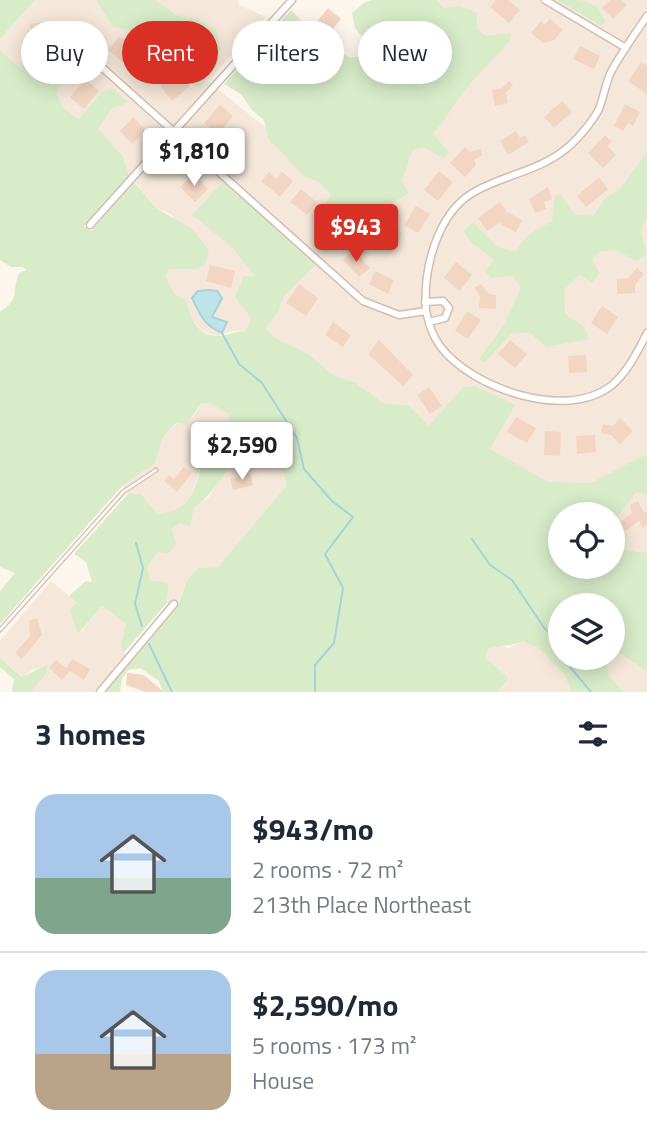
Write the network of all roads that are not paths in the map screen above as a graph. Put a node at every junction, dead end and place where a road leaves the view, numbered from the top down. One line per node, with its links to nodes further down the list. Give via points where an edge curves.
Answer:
1 (292, 0): 6 (street)
2 (545, 0): 4 (street)
3 (647, 16): 4 (street)
4 (626, 48): 8 (street, via 611,72 597,112 566,149 473,192 455,210 442,228 428,264)
5 (108, 73): 6 (street)
6 (174, 132): 7 (street); 9 (street, via 363,301 399,314)
7 (90, 225)
8 (425, 302): 9 (street); 10 (street, via 443,301 449,308 445,318)
9 (426, 311): 10 (street)
10 (429, 321): 11 (street, via 432,334 450,358 494,385 539,402 578,399 610,387 635,357)
11 (647, 333)
12 (156, 470): 14 (lane, via 123,492)
13 (174, 604): 15 (street)
14 (0, 630)
15 (100, 692)

